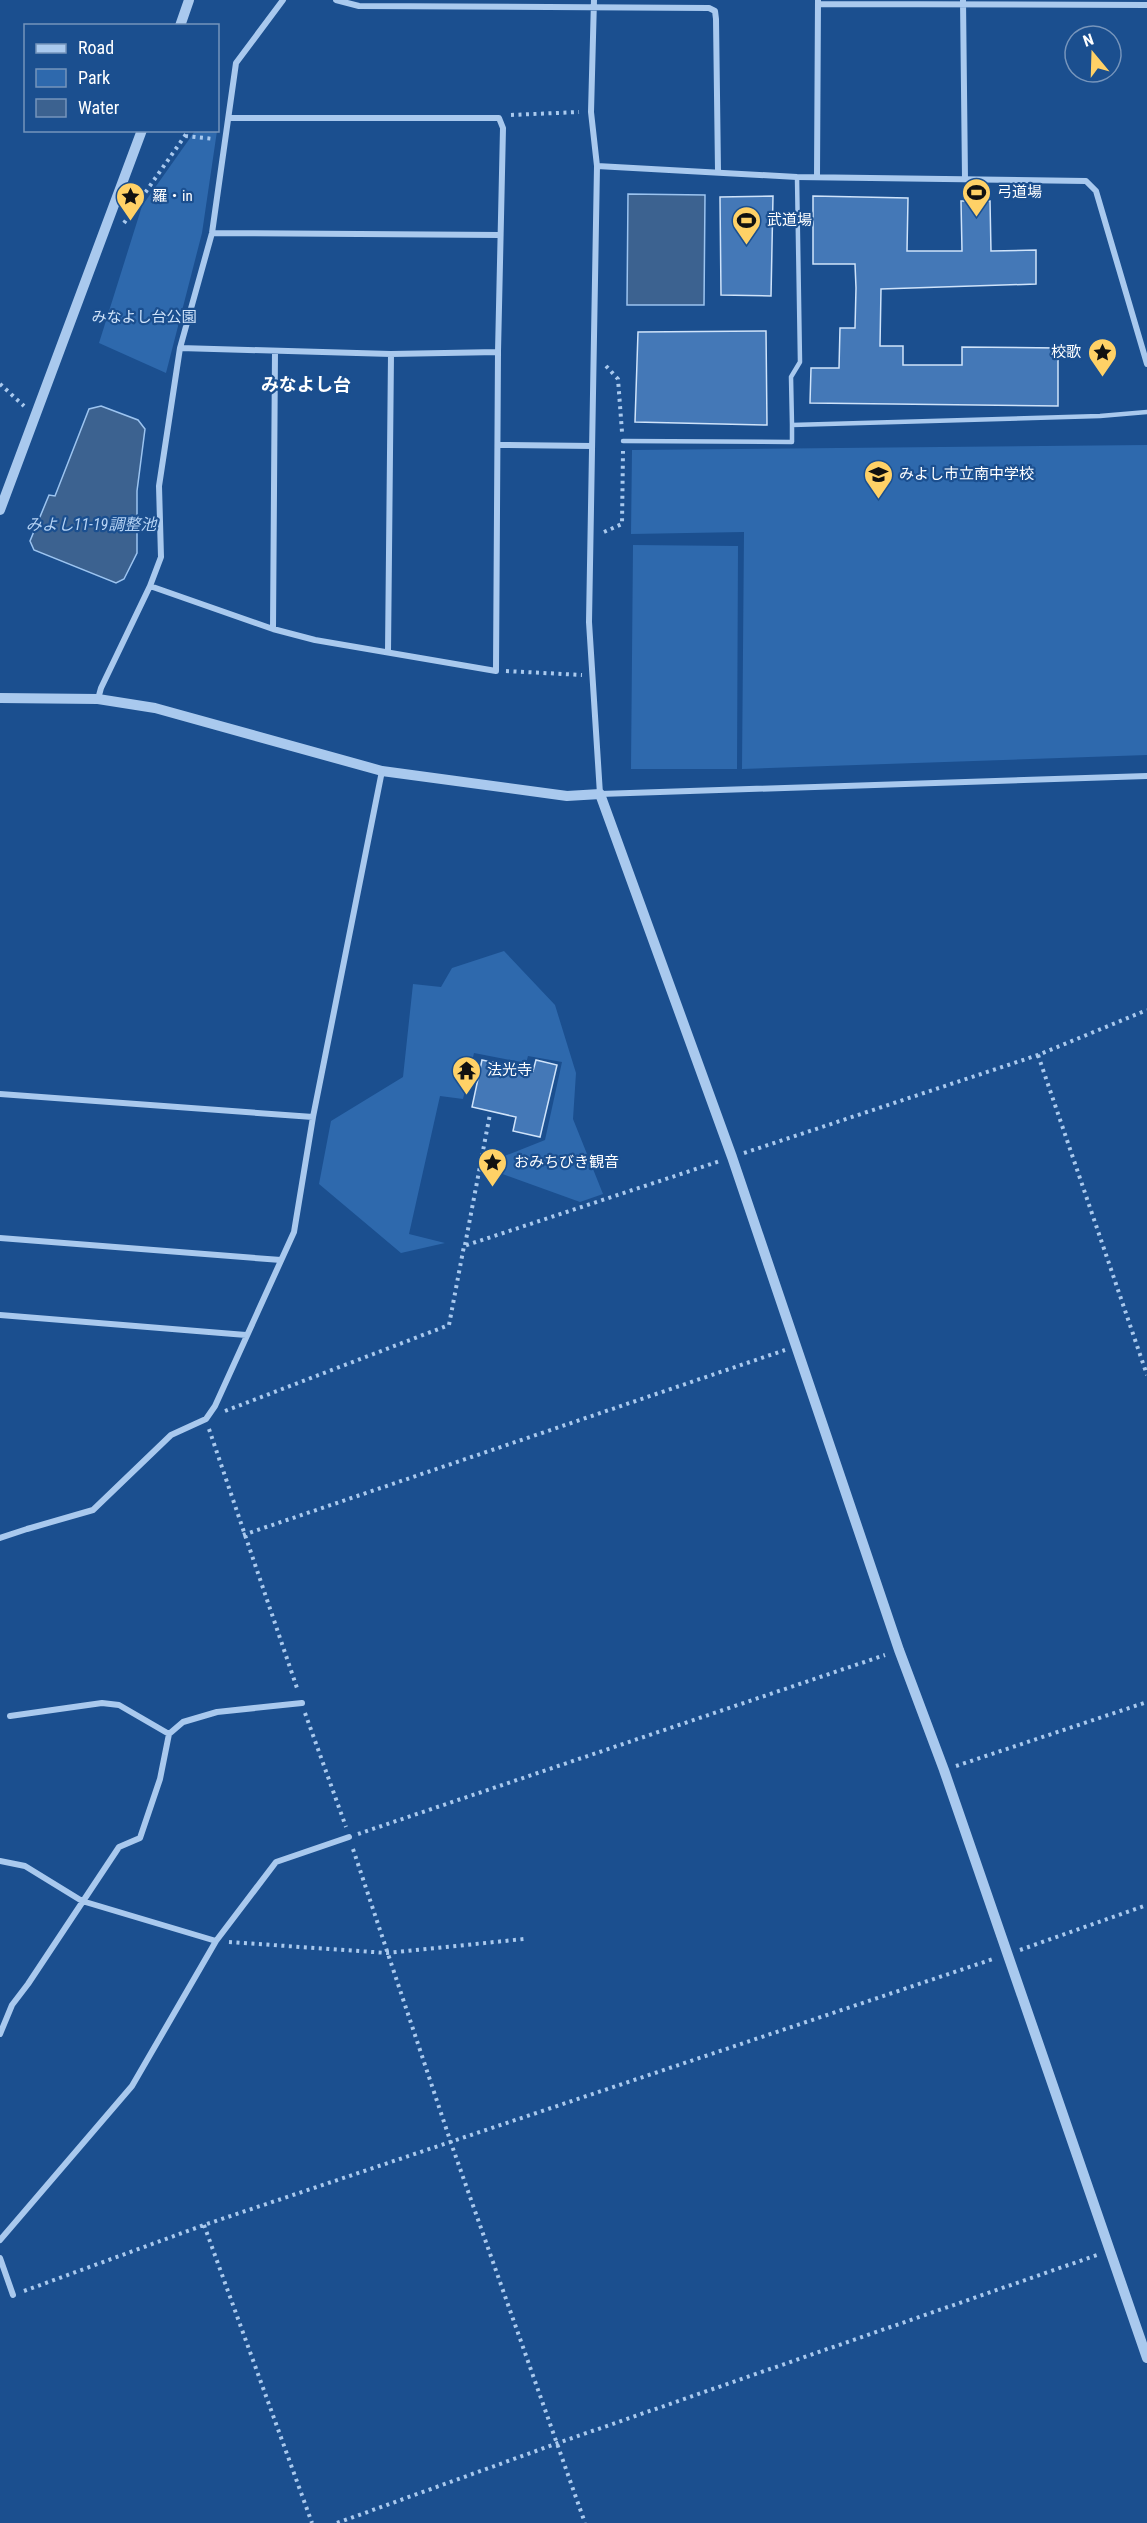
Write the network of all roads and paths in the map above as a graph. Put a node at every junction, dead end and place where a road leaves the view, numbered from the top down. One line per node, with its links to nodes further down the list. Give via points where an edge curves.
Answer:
1 (189, 0): 10 (street)
2 (283, 0): 12 (street, via 236,63)
3 (336, 0): 9 (street, via 359,6)
4 (594, 0): 9 (street)
5 (818, 2): 6 (street); 20 (street)
6 (963, 3): 7 (street); 22 (street)
7 (1112, 3): 8 (street)
8 (1147, 5)
9 (593, 8): 11 (street); 19 (street, via 709,8 715,12)
10 (181, 24)
11 (591, 112): 13 (path); 18 (street)
12 (229, 118): 13 (street); 17 (street)
13 (499, 118): 25 (street, via 503,128)
14 (141, 132): 34 (street)
15 (188, 132): 16 (path)
16 (185, 136): 17 (path); 23 (path)
17 (224, 141): 24 (street)
18 (597, 166): 19 (street); 38 (street)
19 (718, 171): 21 (street)
20 (817, 176): 21 (street); 22 (street)
21 (797, 177): 35 (lane, via 800,362 791,377)
22 (965, 179): 30 (street, via 1086,181 1095,191)
23 (119, 231)
24 (212, 233): 25 (street); 26 (street)
25 (500, 235): 28 (street)
26 (180, 348): 27 (street); 41 (street, via 159,486 161,557)
27 (274, 351): 29 (street); 42 (street)
28 (498, 352): 29 (street); 37 (street)
29 (390, 354): 43 (street)
30 (1147, 364)
31 (605, 366): 36 (path, via 618,379)
32 (0, 384): 34 (path)
33 (1147, 412): 35 (lane)
34 (35, 417): 39 (street)
35 (792, 425): 36 (lane, via 792,442)
36 (623, 441): 40 (path, via 622,524)
37 (499, 444): 38 (street); 44 (street)
38 (592, 446): 45 (street)
39 (0, 510)
40 (604, 532)
41 (150, 586): 42 (street); 47 (street)
42 (273, 629): 43 (street)
43 (388, 652): 44 (street)
44 (496, 671): 45 (path)
45 (591, 676): 50 (street)
46 (0, 698): 47 (street)
47 (99, 699): 48 (street, via 155,708)
48 (382, 771): 50 (street, via 567,796); 55 (street)
49 (1147, 776): 50 (street)
50 (600, 794): 56 (street)
51 (1147, 1010): 52 (path)
52 (1038, 1055): 56 (path); 63 (path)
53 (0, 1094): 55 (street)
54 (490, 1114): 58 (path)
55 (314, 1117): 59 (street, via 294,1232)
56 (732, 1157): 58 (path); 62 (street)
57 (0, 1238): 59 (street)
58 (464, 1246): 64 (path, via 449,1325)
59 (281, 1260): 61 (street)
60 (0, 1315): 61 (street)
61 (246, 1335): 64 (street)
62 (795, 1346): 65 (path); 67 (street)
63 (1147, 1375)
64 (206, 1419): 65 (path); 66 (street, via 171,1435 93,1510)
65 (243, 1535): 69 (path)
66 (0, 1538)
67 (899, 1650): 72 (street); 73 (path)
68 (1147, 1702): 72 (path)
69 (302, 1703): 71 (street, via 217,1712 183,1722); 73 (path)
70 (10, 1716): 71 (street, via 102,1703 119,1705)
71 (169, 1734): 75 (street, via 160,1779 140,1838 119,1847)
72 (944, 1770): 80 (street)
73 (349, 1837): 78 (street, via 276,1862); 79 (path)
74 (0, 1861): 75 (street, via 25,1866)
75 (82, 1901): 78 (street); 81 (street, via 12,2005)
76 (1147, 1905): 80 (path)
77 (524, 1939): 79 (path)
78 (216, 1941): 79 (path); 84 (street, via 132,2086)
79 (387, 1953): 82 (path)
80 (1008, 1954): 82 (path); 85 (street)
81 (0, 2034)
82 (451, 2144): 83 (path); 90 (path)
83 (204, 2225): 87 (path); 91 (path)
84 (0, 2240)
85 (1110, 2251): 88 (street); 90 (path)
86 (0, 2258): 87 (street)
87 (13, 2295)
88 (1144, 2339): 89 (street)
89 (1147, 2358)
90 (558, 2443): 92 (path); 93 (path)
91 (312, 2523)
92 (337, 2523)
93 (585, 2523)

